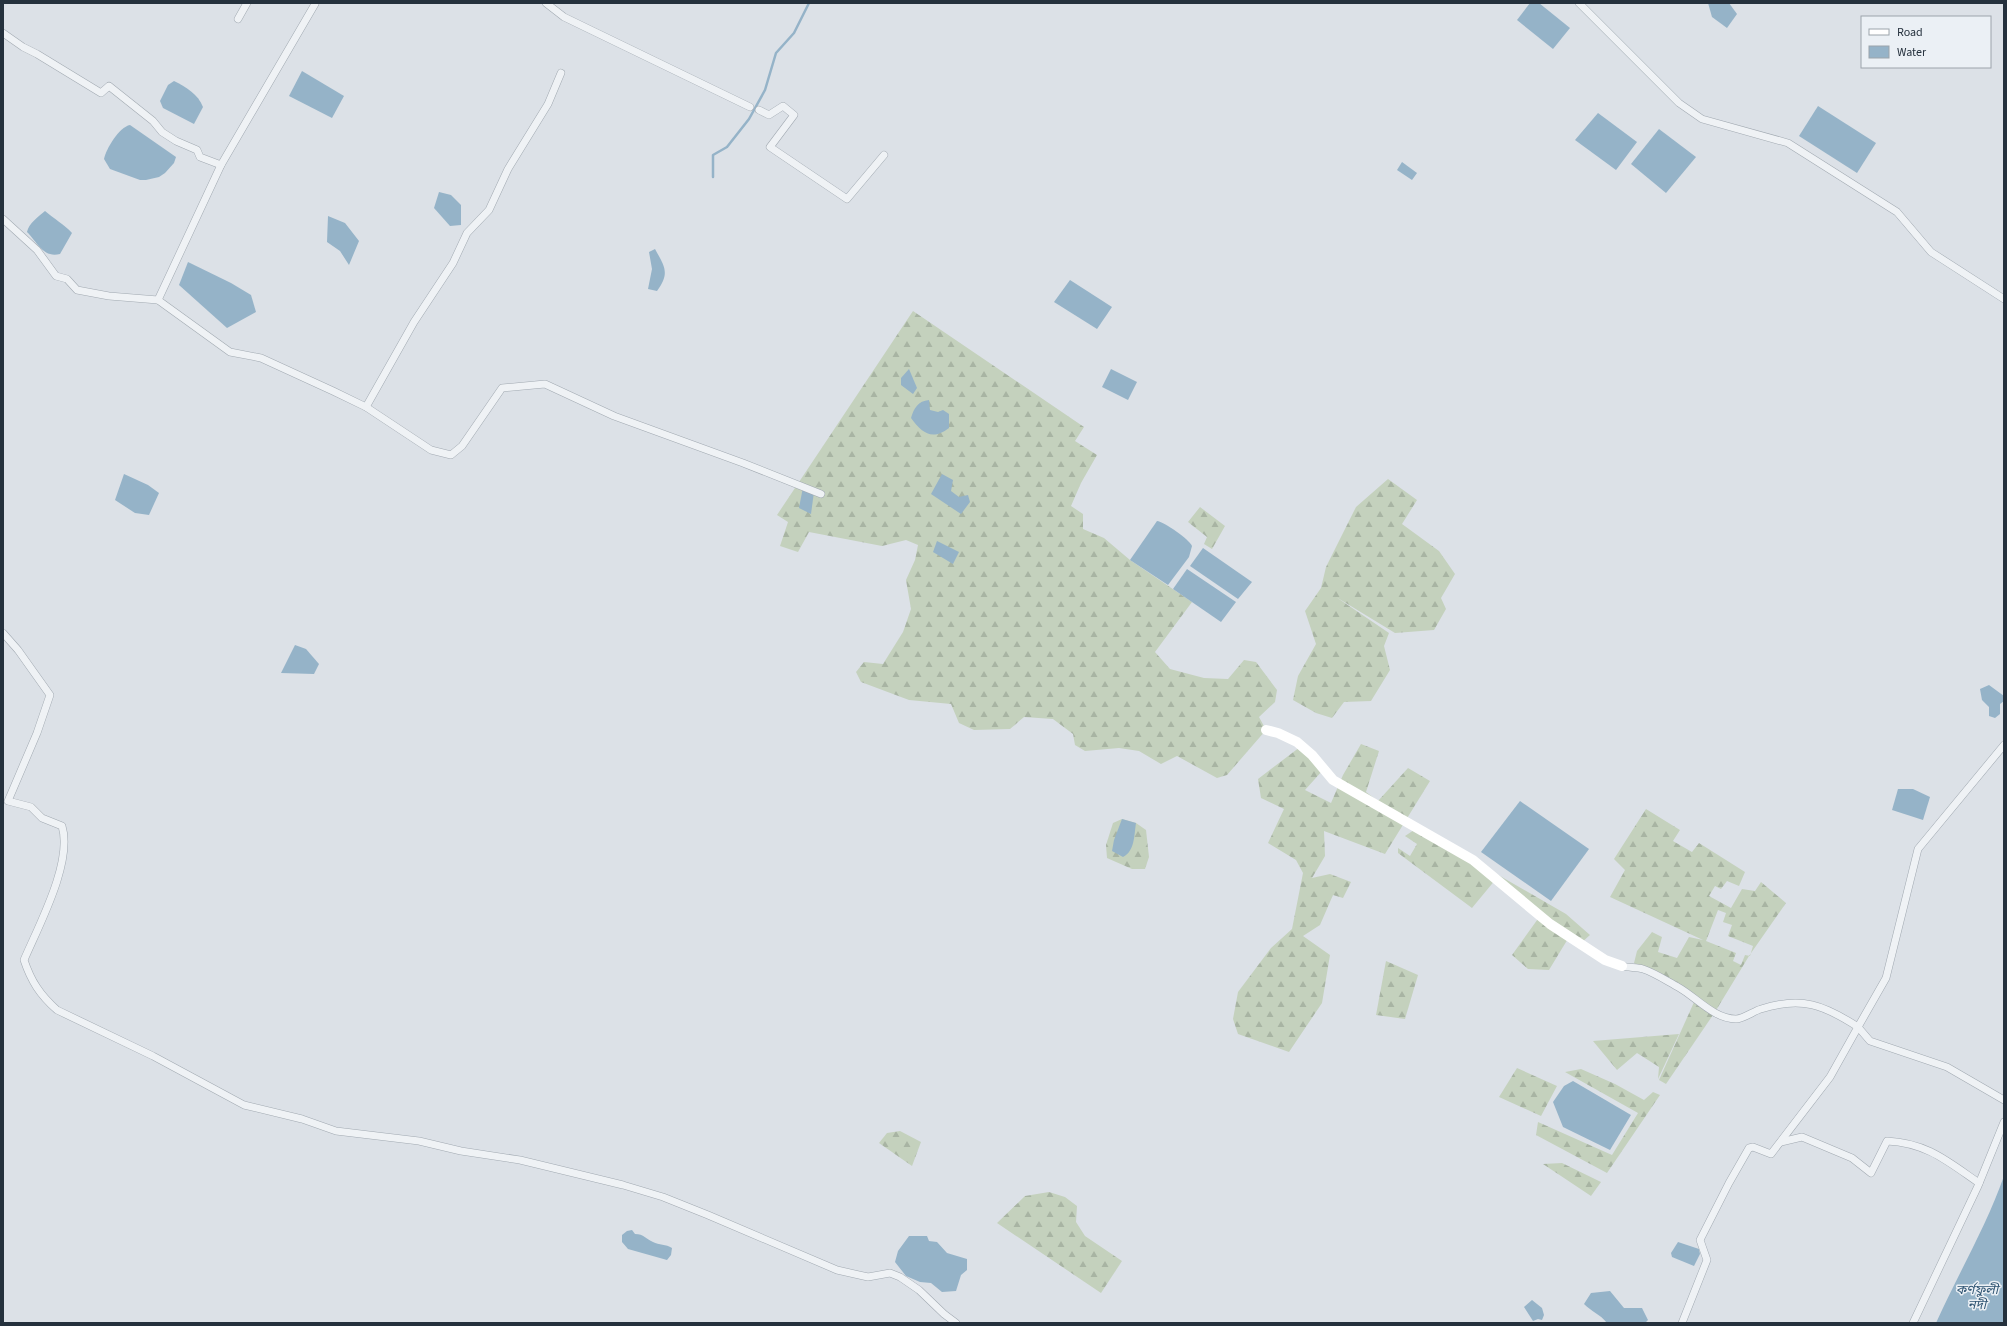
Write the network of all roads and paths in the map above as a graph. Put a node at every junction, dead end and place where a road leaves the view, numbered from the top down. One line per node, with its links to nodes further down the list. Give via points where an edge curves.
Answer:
1 (248, 3): 5 (street)
2 (546, 3): 8 (street, via 564,17)
3 (1579, 3): 13 (street, via 1679,103 1702,119 1788,143 1897,212 1931,252)
4 (315, 4): 11 (street)
5 (238, 19)
6 (3, 33): 11 (street, via 101,93 109,86 162,132 197,150 200,158)
7 (561, 73): 15 (street, via 548,104 508,169 489,210 467,233 453,263 414,322)
8 (750, 107)
9 (759, 110): 10 (street, via 769,115 783,106 794,115 770,147 847,200)
10 (884, 155)
11 (221, 165): 14 (street)
12 (3, 219): 14 (street, via 37,250 56,276 67,279 77,290 109,296)
13 (2004, 299)
14 (158, 300): 15 (street, via 230,352 261,358)
15 (366, 407): 16 (street, via 431,450 451,455 462,446 502,388 545,384 614,416)
16 (821, 494)
17 (3, 633): 26 (street, via 50,695 37,734 8,801 30,807 42,818 62,826 65,836 58,878 24,960 31,980 45,1000 57,1010 166,1063 244,1105 302,1119 336,1131 419,1141 461,1151 520,1160 663,1197 836,1270 868,1277 890,1273 900,1277 919,1290)
18 (1266, 730): 20 (street, via 1297,742 1333,780 1473,860 1550,924 1605,960)
19 (2004, 745): 21 (street, via 1918,849 1886,978)
20 (1622, 966): 21 (street, via 1650,972 1721,1015 1737,1019 1755,1010 1778,1004 1810,1003 1840,1015)
21 (1858, 1027): 22 (street, via 1870,1041 1947,1067); 24 (street, via 1830,1077)
22 (2004, 1100)
23 (2004, 1122): 25 (street)
24 (1781, 1142): 25 (street, via 1802,1137 1852,1158 1871,1173 1887,1141 1904,1142 1920,1146 1943,1158); 27 (street, via 1771,1154 1753,1147 1749,1148 1729,1183 1700,1240 1707,1260)
25 (1979, 1183): 28 (street)
26 (956, 1323)
27 (1682, 1323)
28 (1913, 1323)

